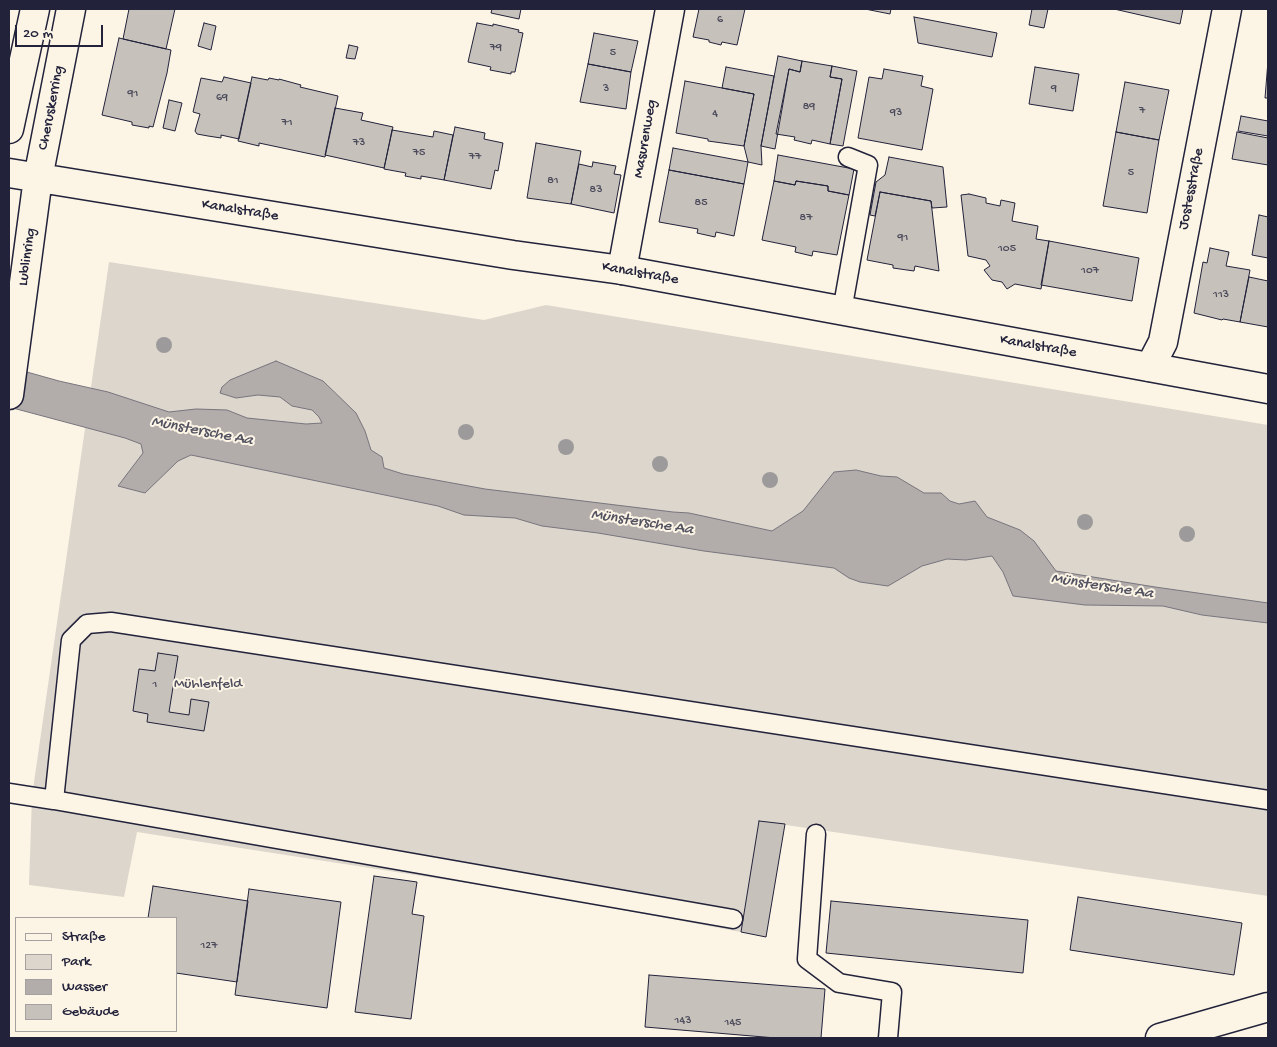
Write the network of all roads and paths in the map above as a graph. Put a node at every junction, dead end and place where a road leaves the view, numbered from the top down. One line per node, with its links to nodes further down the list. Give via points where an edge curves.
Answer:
1 (35, 9): 5 (main road)
2 (71, 9): 8 (main road, Cheruskerring)
3 (670, 9): 9 (main road, Masurenweg)
4 (1226, 9): 11 (main road, Jostesstraße, via 1163,342)
5 (9, 129)
6 (848, 157): 10 (lane, via 868,165)
7 (9, 173): 8 (main road, Kanalstraße)
8 (38, 178): 9 (main road, Kanalstraße); 13 (main road, Lublinring)
9 (622, 270): 10 (main road, Kanalstraße)
10 (842, 311): 11 (main road, Kanalstraße)
11 (1150, 367): 12 (main road, Kanalstraße)
12 (1268, 389)
13 (9, 395)
14 (9, 793): 15 (lane)
15 (54, 800): 16 (lane, via 71,640 87,624 111,622); 18 (lane)
16 (1268, 800)
17 (816, 834): 20 (lane, via 806,959 839,983 892,992)
18 (733, 918)
19 (1268, 1007): 21 (main road)
20 (888, 1038)
21 (1160, 1038)

